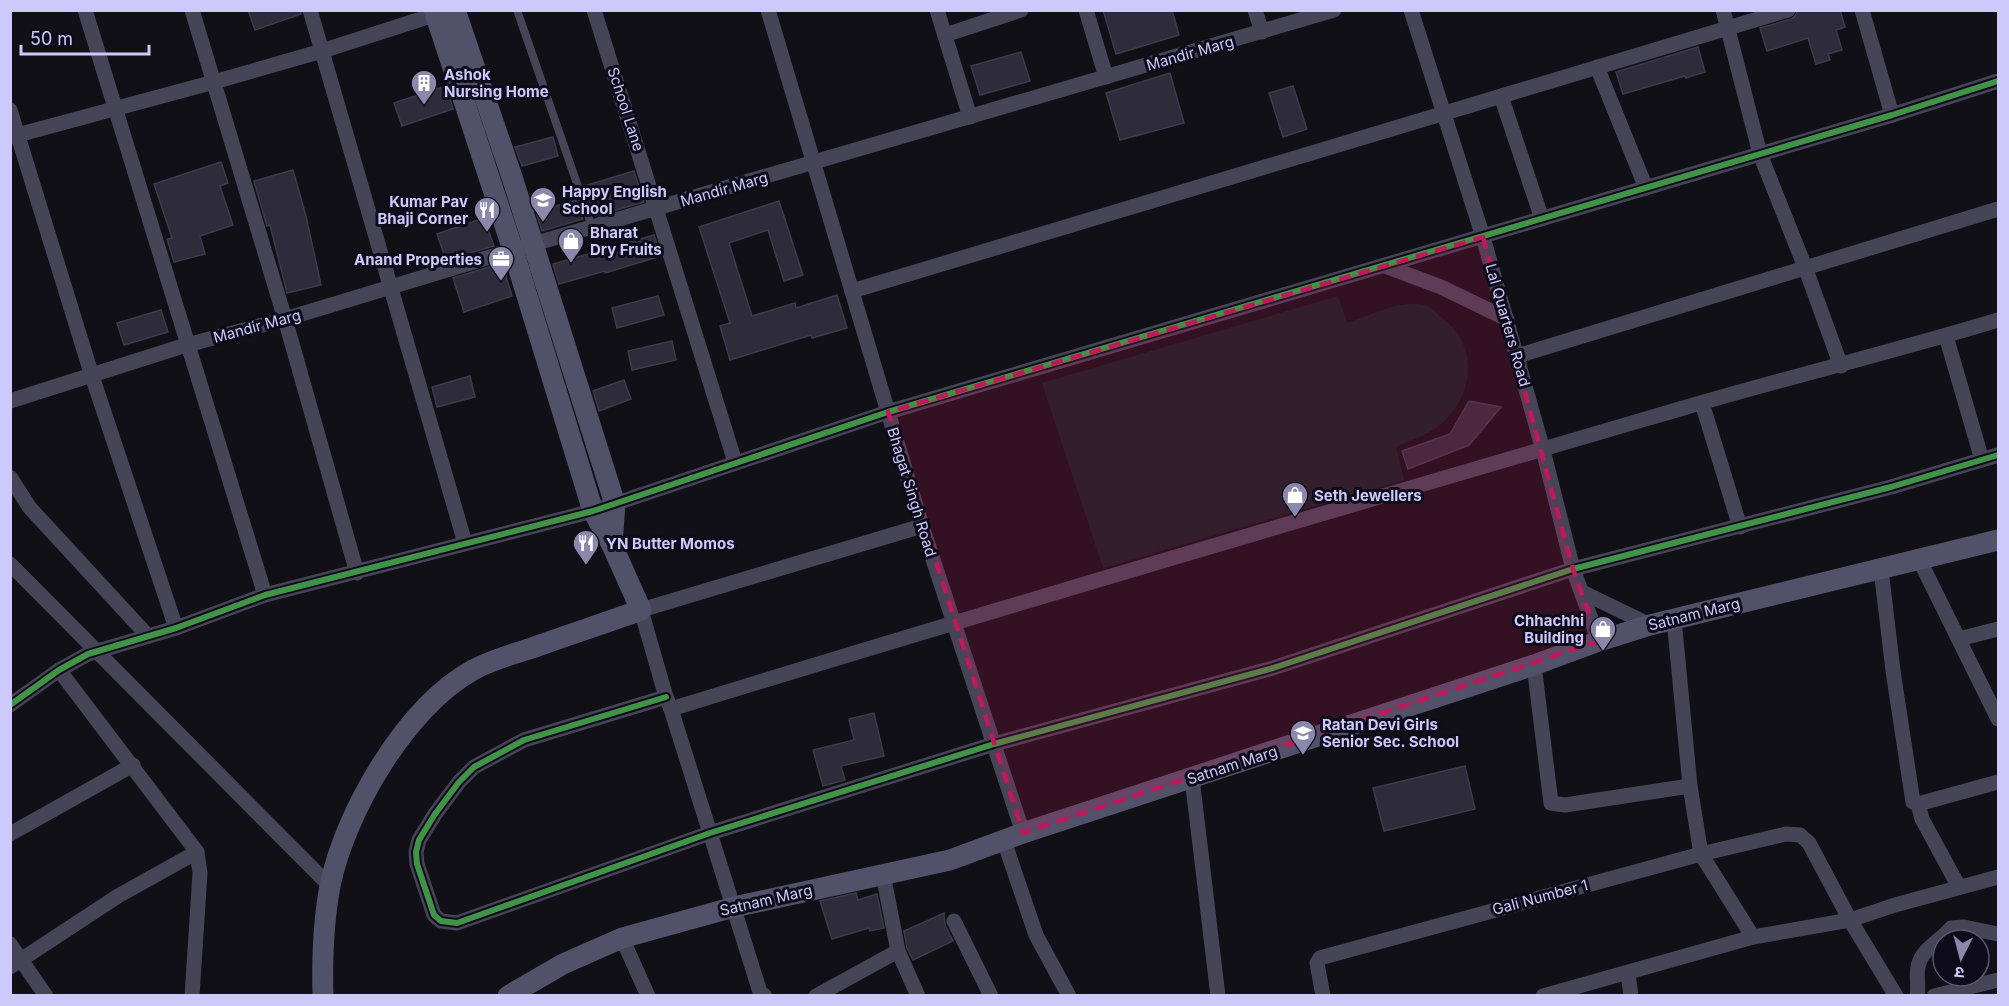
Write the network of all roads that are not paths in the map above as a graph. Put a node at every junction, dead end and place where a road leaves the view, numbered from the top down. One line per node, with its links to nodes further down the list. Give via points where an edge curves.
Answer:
1 (85, 10): 26 (street)
2 (192, 10): 24 (street)
3 (310, 10): 20 (street)
4 (517, 10): 38 (lane)
5 (594, 10): 35 (street, School Lane)
6 (768, 10): 33 (street, Bhagat Singh Road)
7 (937, 10): 19 (street)
8 (1021, 10): 19 (street)
9 (1086, 10): 22 (street)
10 (1255, 10): 18 (street)
11 (1334, 10): 18 (street, Mandir Marg)
12 (1410, 10): 28 (street, Lal Quarters Road)
13 (1723, 10): 17 (street)
14 (1788, 10): 17 (street)
15 (1862, 10): 29 (street)
16 (443, 11): 20 (street); 40 (street); 41 (street)
17 (1728, 28): 21 (street); 32 (street)
18 (1262, 32): 22 (street, Mandir Marg)
19 (945, 35): 30 (street)
20 (322, 51): 24 (street); 44 (street)
21 (1597, 67): 25 (street); 34 (street)
22 (1106, 77): 30 (street, Mandir Marg)
23 (1998, 81): 29 (street)
24 (214, 82): 26 (street); 46 (street)
25 (1502, 96): 28 (street); 37 (street)
26 (115, 109): 31 (street); 50 (street)
27 (10, 110): 31 (street)
28 (1444, 114): 39 (street, Lal Quarters Road); 45 (street)
29 (1892, 115): 32 (street)
30 (970, 117): 33 (street, Mandir Marg)
31 (14, 135): 53 (street)
32 (1760, 154): 34 (street); 43 (street)
33 (814, 163): 35 (street, Mandir Marg); 45 (street, Bhagat Singh Road)
34 (1646, 188): 37 (street)
35 (657, 208): 38 (street, Mandir Marg); 60 (street, School Lane)
36 (1998, 208): 43 (street)
37 (1542, 219): 39 (street)
38 (592, 227): 40 (street, Mandir Marg)
39 (1483, 237): 42 (street); 47 (street, Lal Quarters Road)
40 (533, 244): 41 (street, Mandir Marg); 62 (street)
41 (513, 250): 44 (street, Mandir Marg); 63 (street)
42 (1384, 266): 47 (street, via 1441,287); 56 (street)
43 (1805, 267): 51 (street); 52 (street)
44 (391, 287): 46 (street, Mandir Marg); 67 (street)
45 (852, 291): 56 (street, Bhagat Singh Road)
46 (285, 319): 50 (street, Mandir Marg); 73 (street)
47 (1507, 319): 51 (street, Lal Quarters Road)
48 (1998, 320): 49 (street)
49 (1946, 336): 52 (street); 59 (street)
50 (187, 345): 53 (street, Mandir Marg); 75 (street)
51 (1517, 356): 57 (street, Lal Quarters Road)
52 (1841, 366): 55 (street)
53 (92, 376): 54 (street, Mandir Marg); 80 (street)
54 (10, 401)
55 (1702, 403): 57 (street); 65 (street)
56 (888, 412): 60 (street); 64 (street, Bhagat Singh Road)
57 (1543, 450): 71 (street, Lal Quarters Road); 78 (street)
58 (1998, 455): 59 (street)
59 (1982, 460): 65 (street)
60 (735, 462): 62 (street)
61 (10, 477): 82 (street, via 30,508)
62 (615, 504): 63 (street); 68 (street)
63 (593, 511): 67 (street); 68 (street)
64 (921, 526): 76 (street); 78 (street, Bhagat Singh Road)
65 (1740, 527): 71 (street)
66 (1998, 540): 69 (street, Satnam Marg)
67 (465, 543): 73 (street)
68 (612, 545): 76 (street)
69 (1919, 560): 72 (street, Satnam Marg); 83 (street)
70 (10, 564): 85 (street)
71 (1574, 568): 74 (street, Lal Quarters Road); 91 (street, via 1273,668)
72 (1881, 569): 77 (street, Satnam Marg); 96 (street, via 1913,802)
73 (357, 573): 75 (street)
74 (1582, 592): 79 (street); 84 (street, Lal Quarters Road)
75 (265, 595): 80 (street)
76 (640, 610): 88 (street); 104 (street, via 481,665 425,708 388,755 367,792 343,844)
77 (1674, 619): 79 (street, Satnam Marg); 95 (street)
78 (953, 622): 88 (street); 91 (street, Bhagat Singh Road)
79 (1650, 625): 84 (street, Satnam Marg)
80 (176, 628): 82 (street)
81 (1998, 629): 83 (street)
82 (148, 636): 85 (street)
83 (1959, 639): 90 (street)
84 (1599, 641): 86 (street, Satnam Marg)
85 (99, 651): 87 (street); 104 (street)
86 (1534, 665): 93 (street, Satnam Marg); 95 (street, via 1551,803 1565,805)
87 (60, 670): 89 (street); 92 (street)
88 (669, 703): 97 (street); 97 (street, via 524,740 474,767 419,840 416,852 420,874 434,915 441,921 457,923)
89 (10, 705)
90 (1998, 718)
91 (994, 744): 97 (street); 99 (street, Bhagat Singh Road)
92 (133, 765): 98 (street); 100 (street)
93 (1192, 778): 99 (street, Satnam Marg); 127 (street)
94 (1998, 782): 96 (street)
95 (1690, 786): 101 (street)
96 (1918, 804): 105 (street, via 1922,819)
97 (710, 833): 106 (street)
98 (10, 834)
99 (1014, 837): 102 (street, Satnam Marg, via 950,860); 126 (street, Bhagat Singh Road, via 1036,935)
100 (197, 852): 114 (street, via 118,896); 118 (street, via 200,873)
101 (1701, 854): 107 (street, Gali Number 1, via 1786,834 1800,835 1809,843); 110 (street); 128 (street, Gali Number 1, via 1320,958 1317,963)
102 (883, 874): 106 (street, Satnam Marg); 113 (street)
103 (1998, 877): 105 (street)
104 (330, 886): 119 (street, via 321,956)
105 (1959, 887): 107 (street)
106 (734, 907): 111 (street, Satnam Marg); 122 (street, via 760,992)
107 (1850, 920): 110 (street); 131 (street)
108 (954, 921): 125 (street)
109 (1998, 934): 132 (street, via 1951,928 1925,951 1918,964)
110 (1753, 937): 115 (street)
111 (622, 938): 120 (street, Satnam Marg, via 563,964); 121 (street)
112 (10, 944): 114 (street)
113 (898, 951): 123 (street); 124 (street)
114 (15, 963): 117 (street)
115 (1628, 973): 129 (street); 130 (street)
116 (1998, 980): 133 (street)
117 (46, 996)
118 (192, 996)
119 (323, 996)
120 (508, 996)
121 (648, 996)
122 (765, 996)
123 (816, 996)
124 (918, 996)
125 (990, 996)
126 (1070, 996)
127 (1218, 996)
128 (1323, 996)
129 (1543, 996)
130 (1631, 996)
131 (1896, 996)
132 (1917, 996)
133 (1934, 996)

